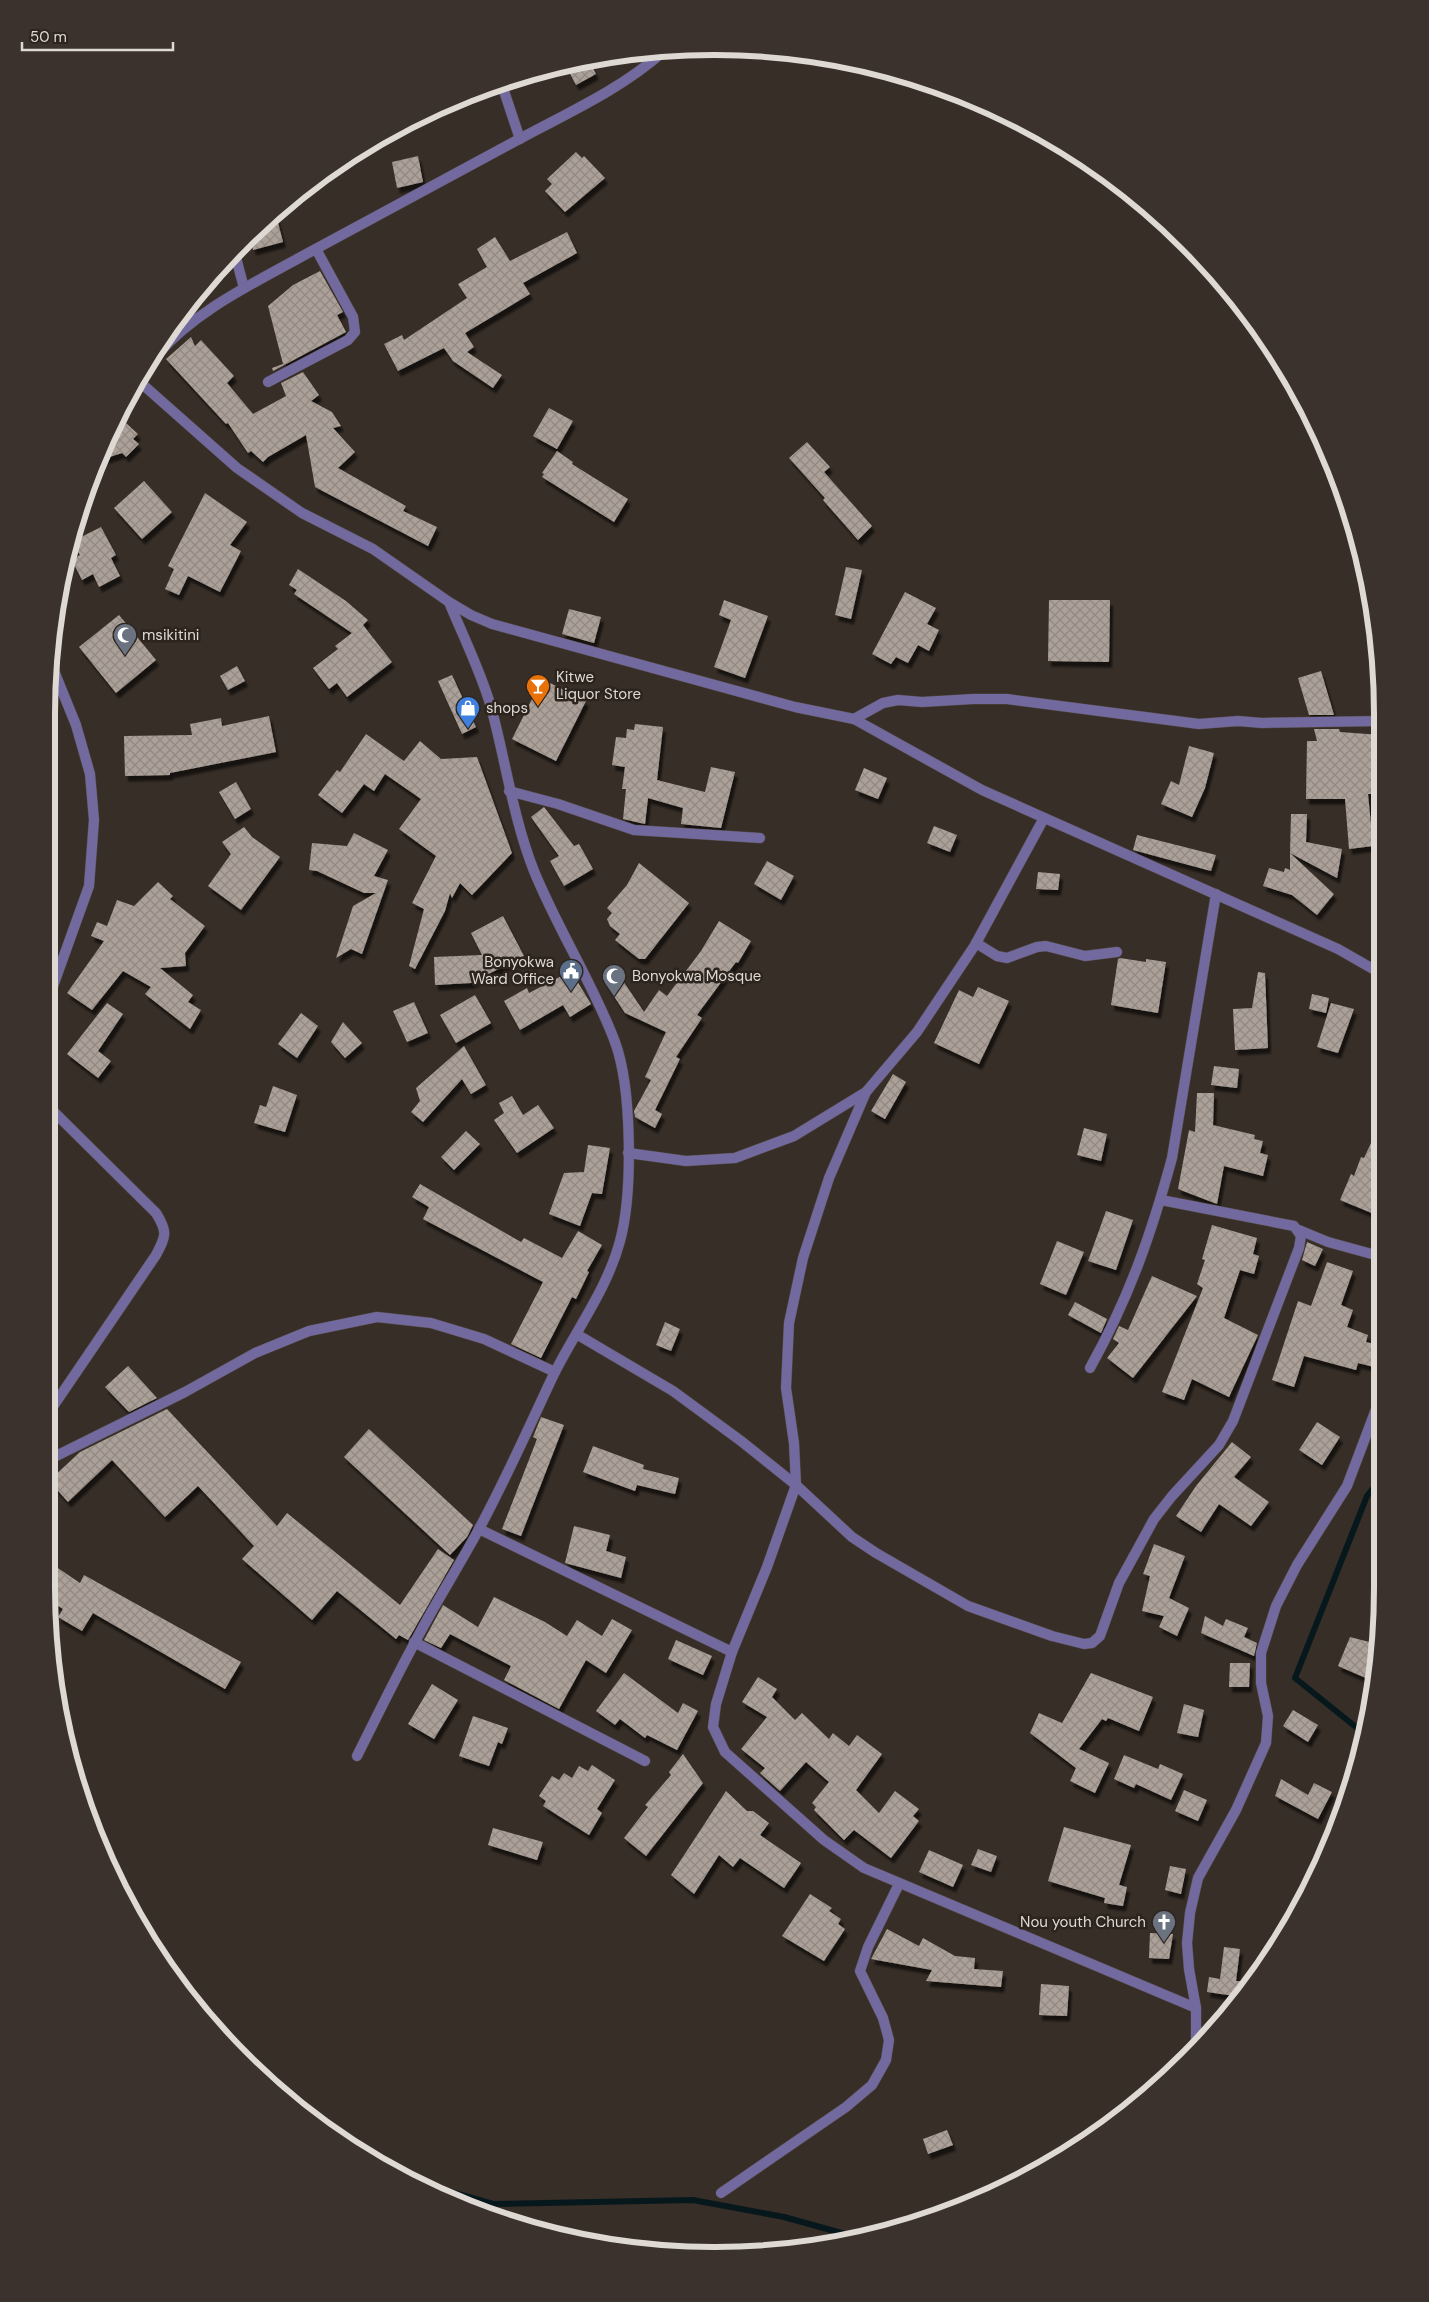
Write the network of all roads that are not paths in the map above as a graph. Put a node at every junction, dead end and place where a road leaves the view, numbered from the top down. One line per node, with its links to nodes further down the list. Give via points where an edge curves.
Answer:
1 (656, 58): 3 (street, via 592,102)
2 (504, 90): 3 (street)
3 (520, 139): 4 (street)
4 (316, 249): 6 (street); 8 (street, via 353,317 355,332 348,340)
5 (237, 260): 6 (street)
6 (244, 288): 7 (street)
7 (176, 333)
8 (268, 382)
9 (143, 385): 10 (street, via 237,468 302,513 373,549)
10 (449, 602): 12 (street, via 492,624); 14 (street, via 490,705)
11 (56, 676): 21 (street, via 76,725 90,774 94,820 89,886)
12 (854, 719): 13 (street, via 883,703 898,700 1007,699 1199,724 1238,721); 15 (street, via 982,790)
13 (1374, 722)
14 (509, 791): 16 (street, via 634,830); 24 (street, via 534,871 616,1044 625,1084)
15 (1044, 818): 17 (street); 18 (street)
16 (760, 838)
17 (1216, 894): 20 (street); 25 (street, via 1172,1158)
18 (976, 943): 19 (street, via 997,956 1007,958 1046,946 1084,956); 22 (street, via 918,1032)
19 (1117, 952)
20 (1374, 969)
21 (55, 981)
22 (866, 1092): 24 (street, via 794,1136 736,1158 686,1160); 34 (street, via 829,1178 803,1258 789,1323 786,1388)
23 (55, 1113): 31 (street, via 156,1213 165,1228 164,1239 156,1255)
24 (628, 1153): 28 (street, via 620,1241 608,1274)
25 (1161, 1200): 26 (street, via 1294,1226); 29 (street, via 1139,1267 1112,1329)
26 (1299, 1230): 27 (street); 34 (street, via 1300,1248 1233,1420 1219,1445 1154,1519 1119,1583 1100,1636 1092,1643 1052,1636 968,1606 852,1537)
27 (1374, 1255)
28 (578, 1335): 30 (street); 34 (street, via 673,1391)
29 (1090, 1368)
30 (555, 1372): 33 (street, via 484,1339 431,1323 377,1317 309,1331 255,1353); 35 (street)
31 (55, 1404)
32 (1374, 1415): 41 (street, via 1347,1486 1276,1606 1261,1653 1261,1683 1268,1716 1266,1743 1236,1810 1198,1878 1190,1912 1188,1969)
33 (55, 1457)
34 (796, 1485): 37 (street)
35 (479, 1529): 36 (street); 37 (street)
36 (414, 1642): 38 (street); 39 (street)
37 (732, 1652): 40 (street, via 716,1704 714,1727 725,1752 824,1840 864,1868)
38 (357, 1756)
39 (645, 1762)
40 (899, 1884): 41 (street, via 973,1912); 43 (street, via 860,1971 882,2018 888,2040 886,2060 872,2085 846,2107)
41 (1196, 2008): 42 (street)
42 (1196, 2037)
43 (721, 2193)

